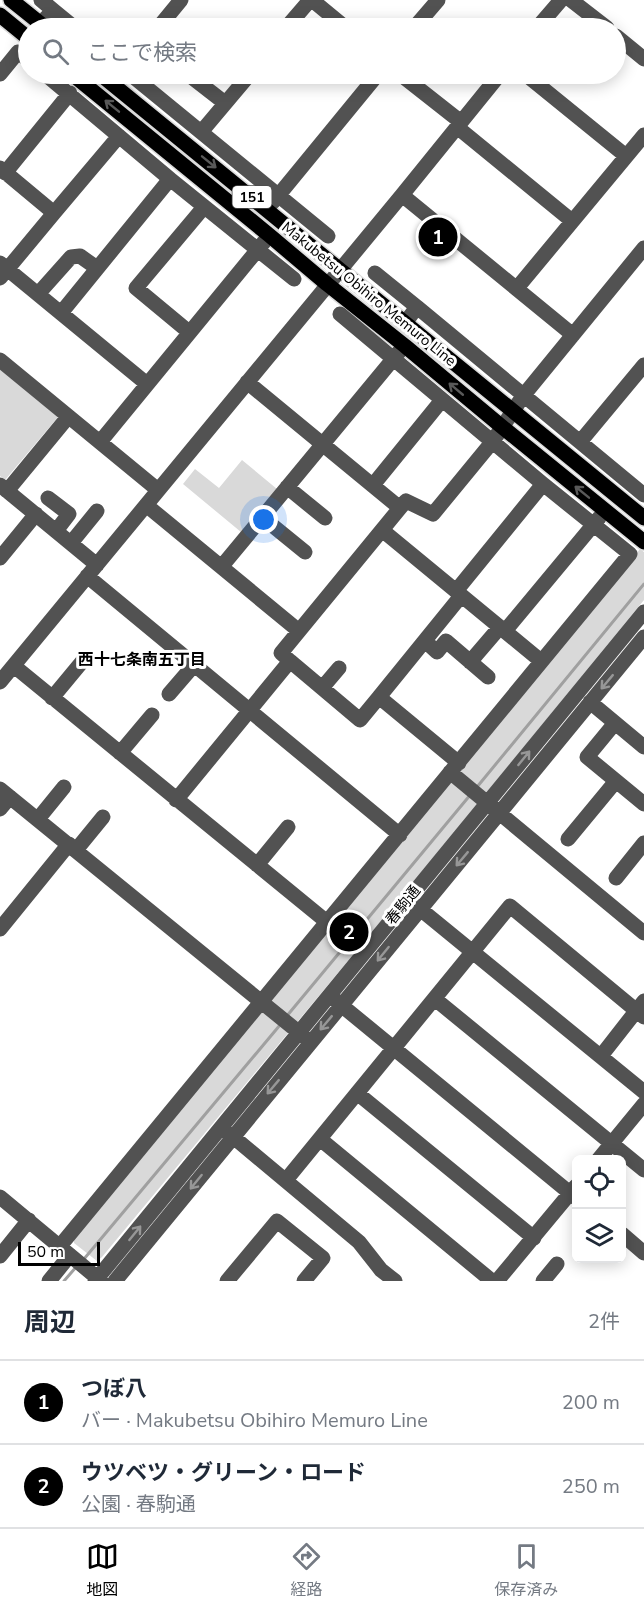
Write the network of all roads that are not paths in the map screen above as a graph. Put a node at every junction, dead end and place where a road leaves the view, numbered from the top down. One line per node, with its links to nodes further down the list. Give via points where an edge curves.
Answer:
1 (11, 0): 9 (main road)
2 (311, 0): 12 (street); 13 (street)
3 (438, 0): 14 (street)
4 (561, 0): 15 (street)
5 (571, 0): 16 (street)
6 (178, 1): 11 (street)
7 (47, 5): 10 (street)
8 (0, 15): 17 (main road)
9 (34, 18)
10 (63, 18)
11 (165, 18)
12 (295, 18)
13 (334, 18)
14 (426, 18)
15 (546, 18)
16 (594, 18)
17 (18, 38)
18 (626, 45): 20 (street)
19 (18, 56): 21 (street)
20 (644, 59)
21 (0, 74)
22 (58, 84): 32 (street)
23 (84, 84): 40 (main road, Makubetsu Obihiro Memuro Line / 151, one-way to 23)
24 (112, 84): 36 (main road, Makubetsu Obihiro Memuro Line / 151)
25 (142, 84): 34 (street)
26 (201, 84): 33 (street)
27 (241, 84): 33 (street)
28 (370, 84): 45 (street)
29 (412, 84): 35 (street)
30 (492, 84): 35 (street)
31 (537, 84): 42 (street)
32 (70, 93): 39 (street); 43 (street)
33 (225, 103): 37 (street)
34 (175, 110): 36 (street); 37 (street)
35 (459, 124): 46 (street); 50 (street)
36 (163, 125): 40 (street); 48 (main road, Makubetsu Obihiro Memuro Line / 151, one-way to 48)
37 (202, 131): 45 (street)
38 (644, 135): 42 (street)
39 (119, 136): 41 (street); 49 (street)
40 (152, 139): 41 (street); 51 (main road, Makubetsu Obihiro Memuro Line / 151)
41 (140, 153): 44 (street)
42 (626, 156): 50 (street)
43 (3, 170): 49 (street)
44 (170, 179): 47 (street); 55 (street)
45 (279, 195): 48 (street); 52 (street)
46 (402, 195): 56 (street); 61 (street)
47 (204, 207): 54 (street); 67 (street, via 136,288)
48 (267, 209): 56 (main road, Makubetsu Obihiro Memuro Line / 151)
49 (54, 213): 57 (street)
50 (572, 221): 61 (street)
51 (269, 235): 54 (street); 60 (main road, Makubetsu Obihiro Memuro Line / 151)
52 (328, 236)
53 (644, 248): 68 (street)
54 (257, 250): 59 (street); 67 (street)
55 (98, 268): 62 (street, via 80,256 71,256); 64 (street)
56 (340, 268): 60 (street); 66 (main road, Makubetsu Obihiro Memuro Line / 151)
57 (3, 270): 62 (street)
58 (375, 273): 63 (street)
59 (294, 279)
60 (327, 284): 69 (main road, Makubetsu Obihiro Memuro Line / 151); 73 (street)
61 (517, 288): 68 (street)
62 (38, 294): 64 (street)
63 (417, 307): 66 (street); 75 (street)
64 (61, 313): 74 (street)
65 (340, 314): 70 (street)
66 (405, 323): 77 (main road, Makubetsu Obihiro Memuro Line / 151)
67 (189, 332): 74 (street)
68 (573, 334): 75 (street)
69 (405, 346): 70 (street); 79 (main road, Makubetsu Obihiro Memuro Line / 151, one-way to 69)
70 (394, 359): 76 (street); 83 (street)
71 (0, 360): 78 (street)
72 (644, 365): 82 (street)
73 (247, 382): 83 (street); 89 (street)
74 (147, 384): 81 (street)
75 (523, 396): 77 (street); 82 (street)
76 (442, 400): 80 (street); 86 (street)
77 (512, 411): 79 (street); 91 (main road, Makubetsu Obihiro Memuro Line / 151)
78 (68, 417): 81 (street); 88 (street)
79 (501, 426): 80 (street); 96 (main road, Makubetsu Obihiro Memuro Line / 151, one-way to 79)
80 (493, 441): 85 (street); 94 (street, via 433,514 406,501)
81 (99, 442): 89 (street)
82 (580, 442): 84 (street)
83 (322, 444): 86 (street); 87 (street)
84 (628, 482): 90 (street); 91 (street)
85 (543, 484): 101 (street); 110 (street)
86 (373, 485): 94 (street)
87 (287, 487): 98 (street); 99 (street)
88 (3, 488): 97 (street)
89 (158, 490): 93 (street)
90 (644, 495)
91 (617, 496): 100 (main road, Makubetsu Obihiro Memuro Line / 151)
92 (48, 498): 103 (street, via 69,514)
93 (146, 505): 108 (street); 109 (street)
94 (400, 508): 102 (street)
95 (97, 511): 105 (street)
96 (605, 511): 101 (street); 104 (main road, Makubetsu Obihiro Memuro Line / 151)
97 (36, 514): 103 (street); 107 (street)
98 (262, 518): 106 (street); 108 (street)
99 (325, 518)
100 (644, 518)
101 (594, 524): 112 (street); 117 (street, via 630,554)
102 (382, 530): 110 (street); 113 (street)
103 (56, 531): 105 (street)
104 (644, 542)
105 (71, 543): 109 (street)
106 (305, 552)
107 (0, 558)
108 (222, 566): 113 (street)
109 (92, 570): 120 (street); 121 (street)
110 (458, 594): 112 (street); 115 (street)
111 (644, 612): 140 (street, 春駒通, one-way to 111)
112 (503, 629): 117 (street); 119 (street)
113 (299, 631): 118 (street, via 281,653)
114 (644, 637): 129 (street, 春駒通, one-way to 129)
115 (425, 641): 119 (street, via 437,651 446,641); 127 (street)
116 (86, 657): 128 (street)
117 (541, 661): 135 (street)
118 (290, 662): 125 (street); 130 (street)
119 (470, 662): 123 (street)
120 (194, 665): 126 (street); 130 (street)
121 (14, 666): 124 (street); 128 (street)
122 (339, 668): 125 (street)
123 (488, 677)
124 (0, 682)
125 (322, 688): 127 (street, via 360,720)
126 (170, 694)
127 (379, 697): 135 (street)
128 (52, 698): 134 (street)
129 (590, 702): 132 (street); 142 (street, 春駒通)
130 (248, 710): 139 (street); 146 (street)
131 (152, 715): 134 (street)
132 (615, 723): 133 (street); 136 (street, via 587,757)
133 (642, 742)
134 (120, 753): 139 (street)
135 (455, 768): 140 (street); 146 (street)
136 (615, 781): 141 (street); 147 (street)
137 (64, 787): 144 (street)
138 (3, 798): 144 (street)
139 (176, 800): 150 (street)
140 (487, 804): 142 (street); 152 (street, 春駒通)
141 (644, 804)
142 (500, 814): 153 (street, 春駒通, one-way to 153); 156 (street)
143 (103, 817): 149 (street)
144 (38, 819): 149 (street)
145 (288, 828): 150 (street)
146 (400, 835): 154 (street)
147 (567, 839)
148 (644, 843): 151 (street)
149 (73, 847): 155 (street); 160 (street)
150 (257, 866): 154 (street)
151 (616, 878)
152 (408, 899): 153 (street); 159 (street, 春駒通)
153 (420, 909): 157 (street); 159 (street, 春駒通, one-way to 159)
154 (327, 922): 160 (street)
155 (0, 929)
156 (644, 933)
157 (472, 952): 158 (street); 161 (street, via 510,906); 164 (street)
158 (435, 999): 163 (street); 170 (street)
159 (336, 1000): 162 (street, 春駒通); 163 (street)
160 (262, 1002): 162 (street); 180 (street)
161 (641, 1010): 164 (street)
162 (304, 1037): 168 (street, 春駒通)
163 (393, 1048): 166 (street); 174 (street)
164 (601, 1056): 165 (street)
165 (644, 1092)
166 (357, 1093): 169 (street); 178 (street)
167 (644, 1104): 170 (street)
168 (227, 1132): 173 (street); 184 (street, 春駒通, one-way to 168); 186 (street, 春駒通, one-way to 186)
169 (320, 1139): 173 (street); 190 (street)
170 (612, 1142): 171 (street); 172 (street)
171 (602, 1155)
172 (644, 1170)
173 (286, 1180): 189 (street, via 359,1242)
174 (572, 1190)
175 (572, 1194): 178 (street)
176 (0, 1197): 177 (street)
177 (29, 1220): 180 (street); 182 (street)
178 (534, 1238): 191 (street)
179 (626, 1238): 181 (street)
180 (65, 1251): 184 (street); 185 (street)
181 (644, 1253)
182 (0, 1256)
183 (557, 1264): 192 (street)
184 (98, 1280)
185 (49, 1281)
186 (115, 1281)
187 (227, 1281): 188 (street, via 278,1221 323,1258)
188 (304, 1281)
189 (395, 1281)
190 (492, 1281)
191 (497, 1281)
192 (543, 1281)

